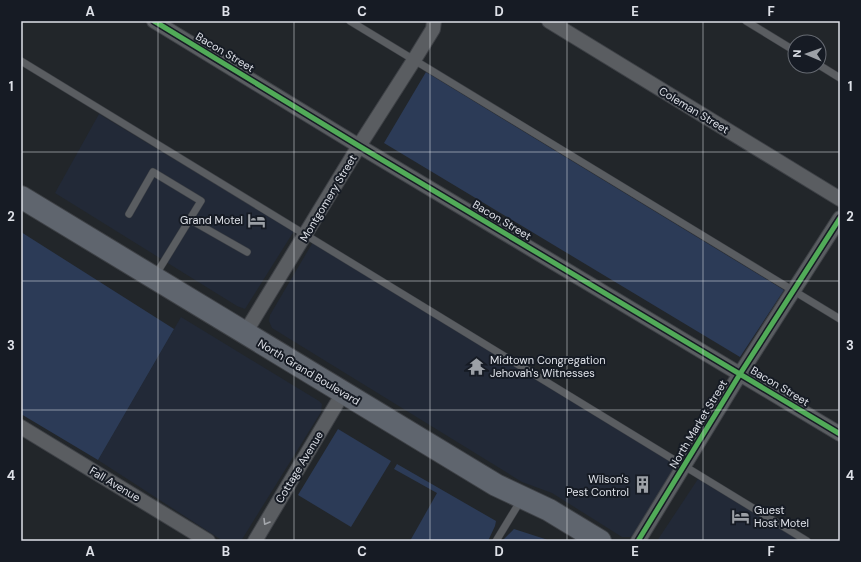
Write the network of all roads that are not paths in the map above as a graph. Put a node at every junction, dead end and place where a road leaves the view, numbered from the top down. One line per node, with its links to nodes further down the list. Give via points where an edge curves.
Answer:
1 (154, 21): 11 (street, Bacon Street)
2 (350, 21): 7 (lane)
3 (434, 21): 7 (street, Montgomery Street, via 433,29)
4 (549, 21): 13 (street, Coleman Street)
5 (746, 21): 6 (lane)
6 (787, 46)
7 (414, 60): 11 (street, Montgomery Street); 20 (lane)
8 (21, 61): 17 (lane)
9 (827, 70): 10 (lane)
10 (840, 78)
11 (359, 146): 17 (street, Montgomery Street); 23 (street, Bacon Street)
12 (21, 197): 19 (main road, North Grand Boulevard)
13 (840, 199)
14 (129, 214): 16 (lane, via 153,172 201,201)
15 (840, 218): 20 (street, North Market Street)
16 (189, 219): 18 (lane); 19 (lane)
17 (305, 235): 22 (street, Montgomery Street); 27 (lane)
18 (247, 252)
19 (154, 278): 22 (main road, North Grand Boulevard)
20 (794, 291): 21 (lane); 23 (street, North Market Street)
21 (840, 319)
22 (245, 333): 24 (main road, North Grand Boulevard)
23 (740, 374): 26 (street, Bacon Street); 27 (street, North Market Street)
24 (343, 393): 28 (main road, North Grand Boulevard); 30 (street, Cottage Avenue, one-way to 30)
25 (21, 427): 29 (street, Fall Avenue)
26 (840, 434)
27 (684, 466): 33 (street, North Market Street); 34 (lane)
28 (522, 498): 31 (lane); 32 (main road, North Grand Boulevard, via 549,510)
29 (208, 541)
30 (255, 541)
31 (496, 541)
32 (600, 541)
33 (638, 541)
34 (807, 541)

